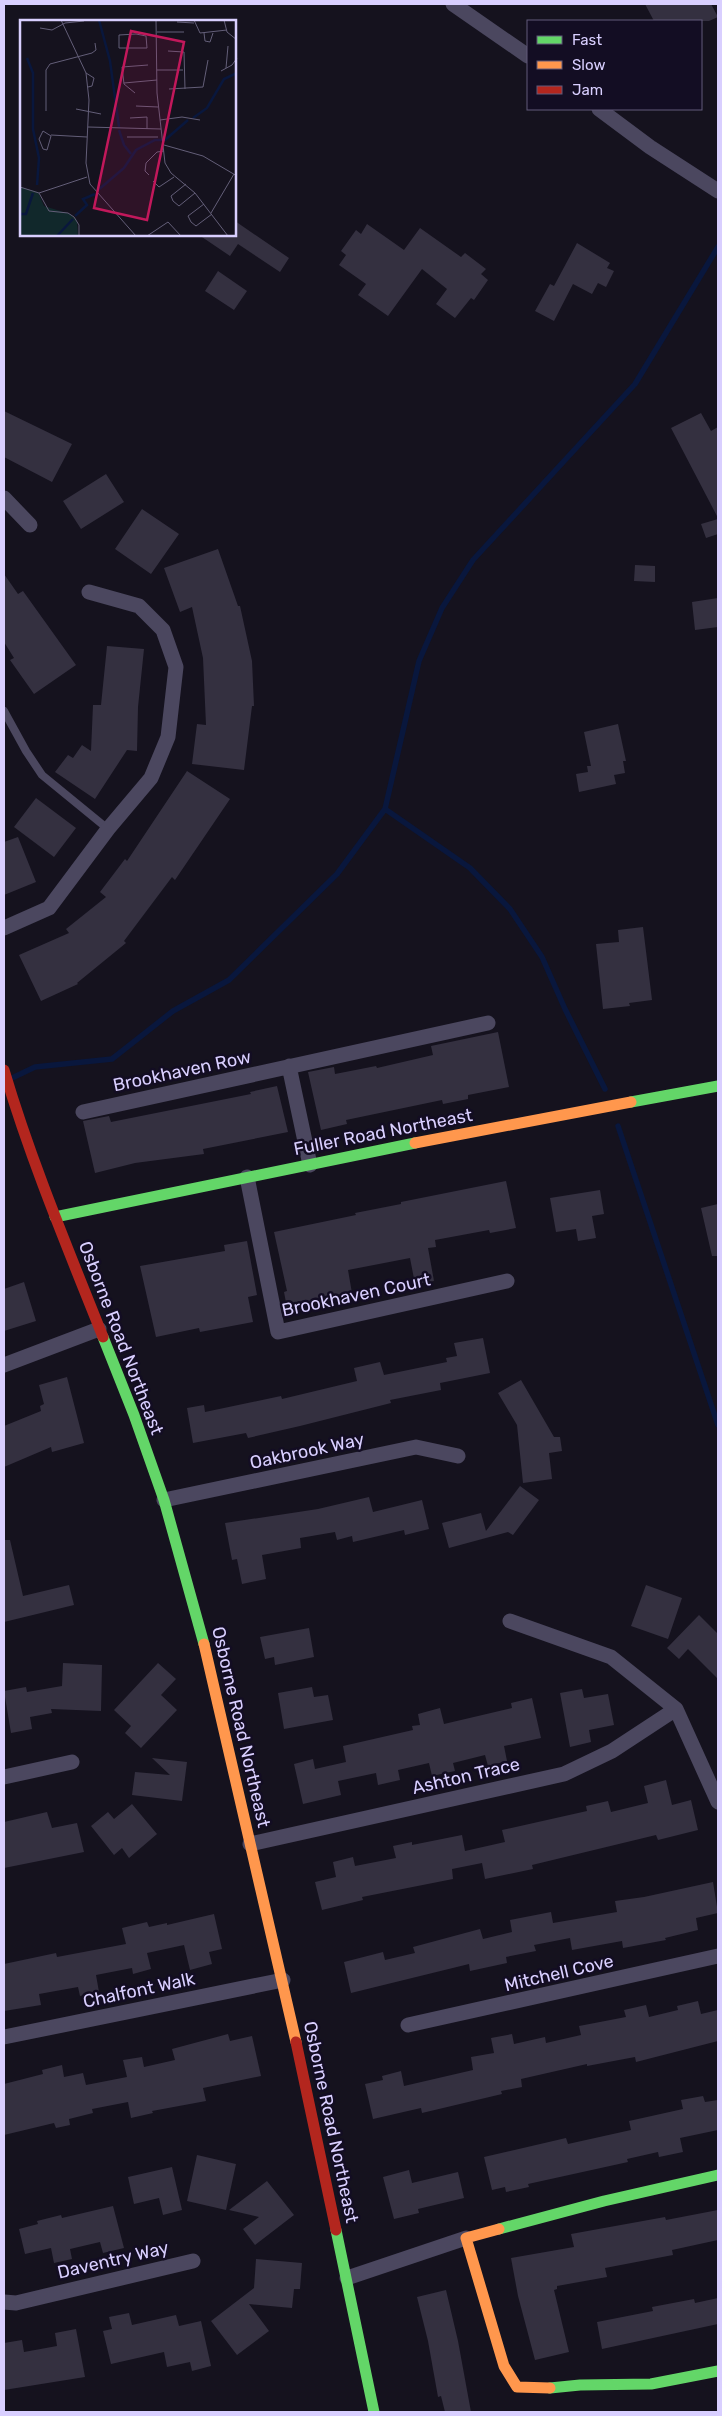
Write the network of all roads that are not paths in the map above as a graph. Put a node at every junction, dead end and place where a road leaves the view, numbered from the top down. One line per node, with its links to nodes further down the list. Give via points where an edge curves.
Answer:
1 (453, 4): 2 (street)
2 (527, 55)
3 (600, 110): 4 (street)
4 (718, 191)
5 (4, 498): 6 (street)
6 (30, 525)
7 (89, 592): 9 (street, via 139,606 163,630 176,667 168,737 151,778)
8 (4, 711): 9 (lane, via 42,775)
9 (108, 829): 10 (street, via 49,908)
10 (4, 928)
11 (488, 1023): 12 (street, Brookhaven Row)
12 (289, 1066): 15 (street, Brookhaven Row); 16 (street)
13 (4, 1070): 18 (street, Osborne Road Northeast)
14 (718, 1086): 16 (street, Fuller Road Northeast)
15 (83, 1112)
16 (310, 1165): 17 (street, Fuller Road Northeast)
17 (247, 1177): 18 (street, Fuller Road Northeast); 19 (street, Brookhaven Court, via 278,1332)
18 (55, 1216): 20 (street, Osborne Road Northeast)
19 (507, 1281)
20 (99, 1329): 21 (street); 23 (street, Osborne Road Northeast)
21 (4, 1365)
22 (458, 1456): 23 (street, Oakbrook Way, via 416,1447)
23 (164, 1500): 29 (street, Osborne Road Northeast, via 212,1674)
24 (510, 1621): 25 (street, via 611,1657)
25 (676, 1709): 28 (street); 29 (street, Ashton Trace, via 612,1751 564,1774)
26 (72, 1762): 27 (street)
27 (4, 1777)
28 (718, 1802)
29 (250, 1844): 31 (street, Osborne Road Northeast)
30 (718, 1956): 32 (street, Mitchell Cove)
31 (283, 1980): 33 (street, Chalfont Walk); 37 (street, Osborne Road Northeast)
32 (408, 2025)
33 (4, 2037)
34 (718, 2175): 35 (street, via 604,2200)
35 (466, 2238): 37 (street); 39 (street, via 504,2366 517,2387 545,2389 651,2384)
36 (192, 2261): 38 (street, Daventry Way, via 16,2302)
37 (347, 2278): 40 (street, Osborne Road Northeast)
38 (4, 2302)
39 (718, 2371)
40 (374, 2412)

